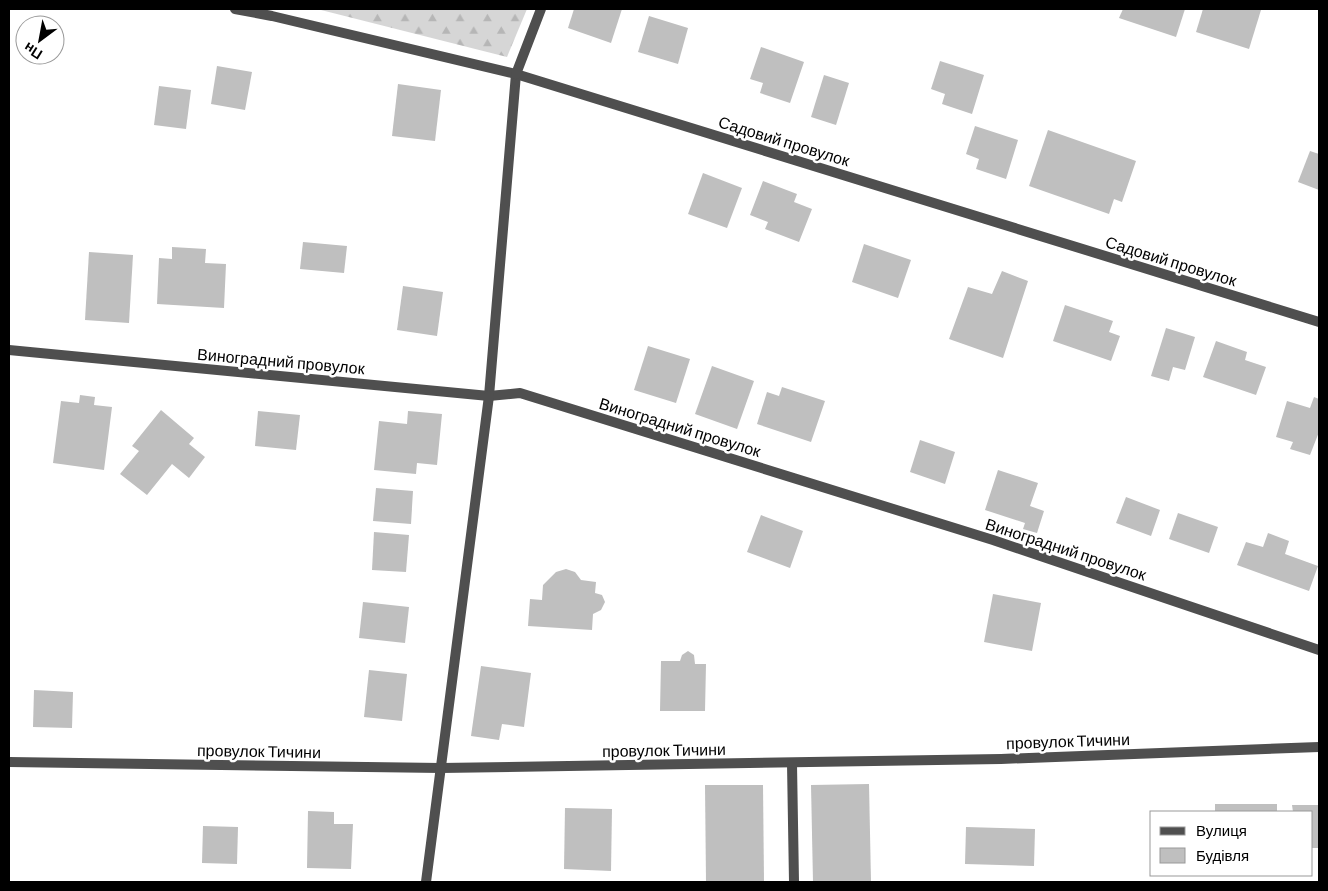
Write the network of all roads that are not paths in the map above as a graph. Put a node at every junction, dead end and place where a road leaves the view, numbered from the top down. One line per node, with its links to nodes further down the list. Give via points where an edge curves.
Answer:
1 (235, 9): 3 (street, Садовий провулок)
2 (542, 9): 3 (street)
3 (516, 74): 4 (street, Садовий провулок); 6 (street)
4 (1319, 322)
5 (9, 350): 6 (street, Виноградний провулок)
6 (488, 396): 7 (street, Виноградний провулок, via 520,392 993,540); 11 (street)
7 (1319, 650)
8 (1319, 746): 10 (street, провулок Тичини)
9 (9, 762): 11 (street, провулок Тичини)
10 (792, 764): 11 (street, провулок Тичини); 13 (street)
11 (441, 768): 12 (street)
12 (426, 882)
13 (794, 882)

